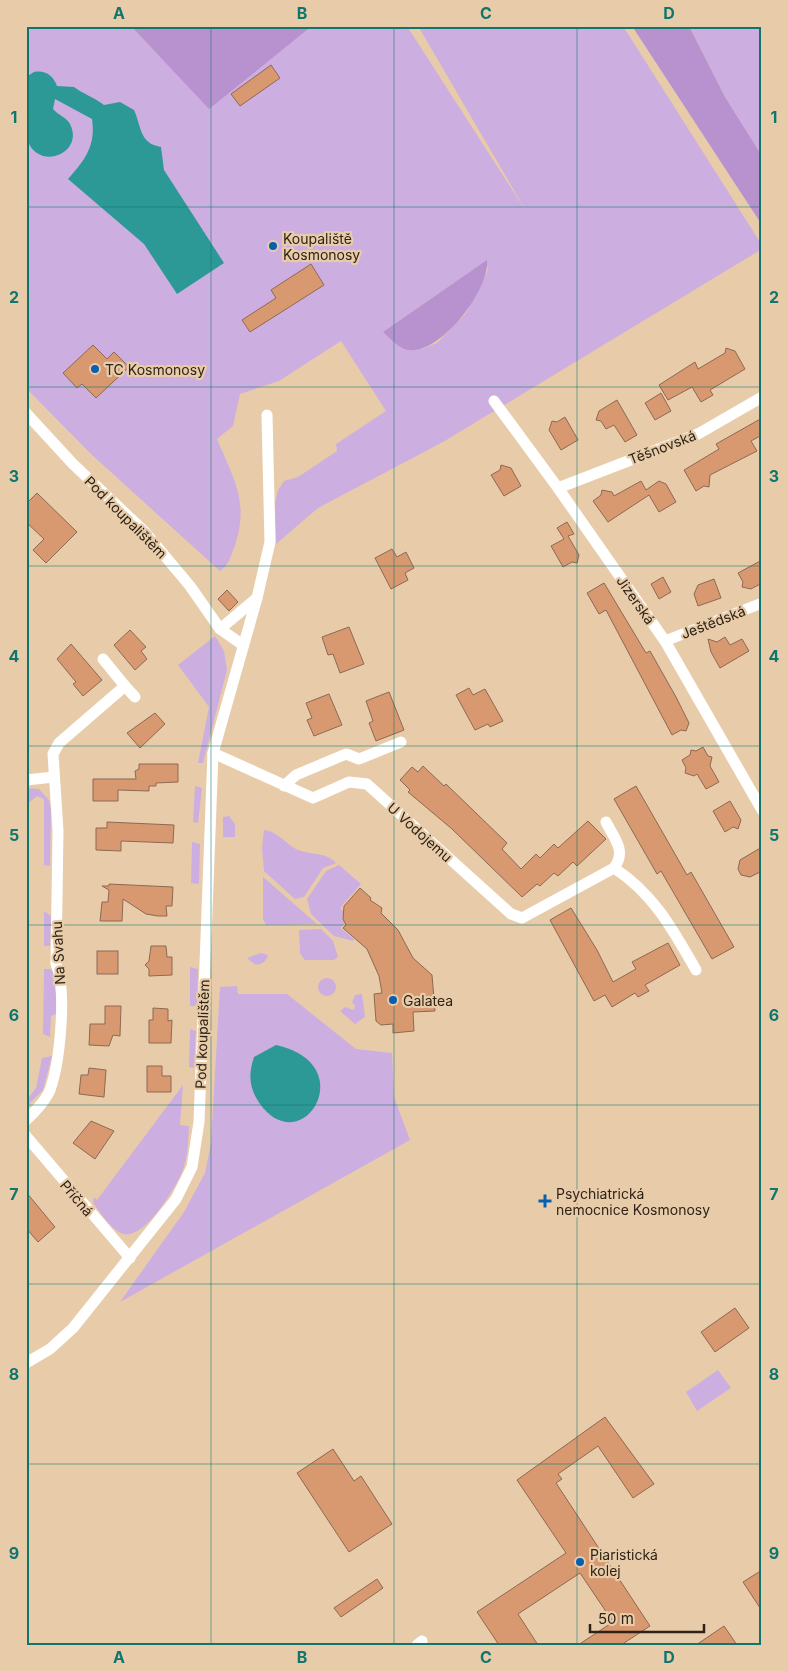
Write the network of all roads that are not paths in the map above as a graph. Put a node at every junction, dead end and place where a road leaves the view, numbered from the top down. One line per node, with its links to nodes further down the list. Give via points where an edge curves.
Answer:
1 (762, 397): 5 (street, Těšnovská, via 698,434)
2 (494, 401): 5 (street, Jizerská)
3 (26, 413): 8 (street, Pod koupalištěm, via 73,464 144,531 190,586)
4 (267, 415): 6 (street, Pod koupalištěm, via 270,542)
5 (558, 488): 9 (street, Jizerská)
6 (257, 598): 8 (street); 10 (street, Pod koupalištěm)
7 (762, 603): 9 (street, Ještědská)
8 (220, 629): 10 (street, Pod koupalištěm)
9 (664, 641): 19 (street, Jizerská)
10 (243, 645): 15 (street, Pod koupalištěm)
11 (103, 659): 12 (street)
12 (125, 686): 13 (street); 16 (street, Na Svahu, via 59,744 53,754)
13 (135, 698)
14 (401, 742): 18 (street, via 359,759 346,754 296,775)
15 (213, 753): 18 (street, U Vodojemu); 25 (street, Pod koupalištěm, via 198,1122 192,1167 176,1199)
16 (54, 777): 17 (street); 23 (street, Na Svahu, via 58,831 56,964 60,974 60,1043 49,1091)
17 (26, 780)
18 (284, 786): 21 (street, U Vodojemu, via 313,798 349,782 367,784 511,914 522,918)
19 (762, 810)
20 (606, 822): 21 (street, via 620,849 621,855)
21 (614, 868): 22 (street, via 631,878 660,910)
22 (696, 970)
23 (26, 1120)
24 (26, 1136): 25 (street, Příčná)
25 (130, 1258): 26 (street, Pod koupalištěm, via 68,1334)
26 (26, 1363)

